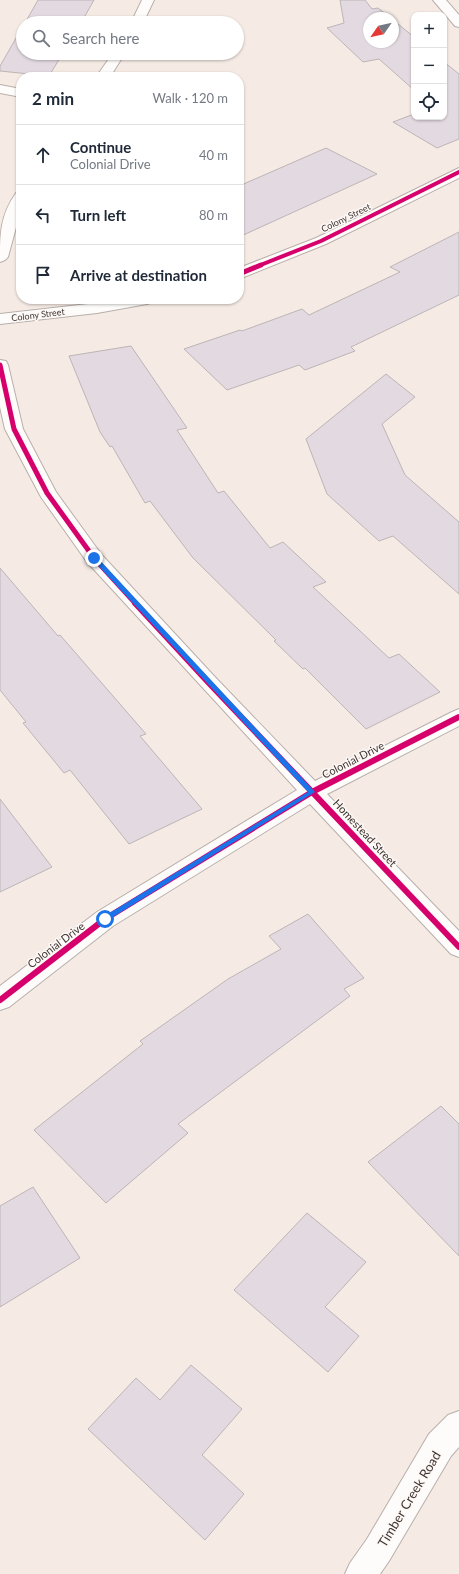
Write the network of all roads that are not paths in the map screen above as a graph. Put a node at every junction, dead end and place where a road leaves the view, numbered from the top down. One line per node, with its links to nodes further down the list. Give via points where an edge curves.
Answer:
1 (148, 0): 3 (street)
2 (439, 0): 4 (street)
3 (140, 16)
4 (459, 23)
5 (114, 60): 6 (street)
6 (106, 72)
7 (0, 89): 8 (street)
8 (16, 91)
9 (459, 172): 12 (street, Colony Street, via 321,241)
10 (16, 205): 11 (street)
11 (0, 257)
12 (244, 272)
13 (119, 304): 14 (street, Colony Street)
14 (0, 319)
15 (0, 365): 17 (street, Homestead Street, via 14,429 47,493 94,558)
16 (459, 717): 17 (street, Colonial Drive)
17 (312, 792): 18 (street, Homestead Street); 19 (street, Colonial Drive, via 105,919)
18 (459, 947)
19 (0, 1000)
20 (459, 1426): 21 (street, Timber Creek Road, via 440,1445)
21 (362, 1574)

